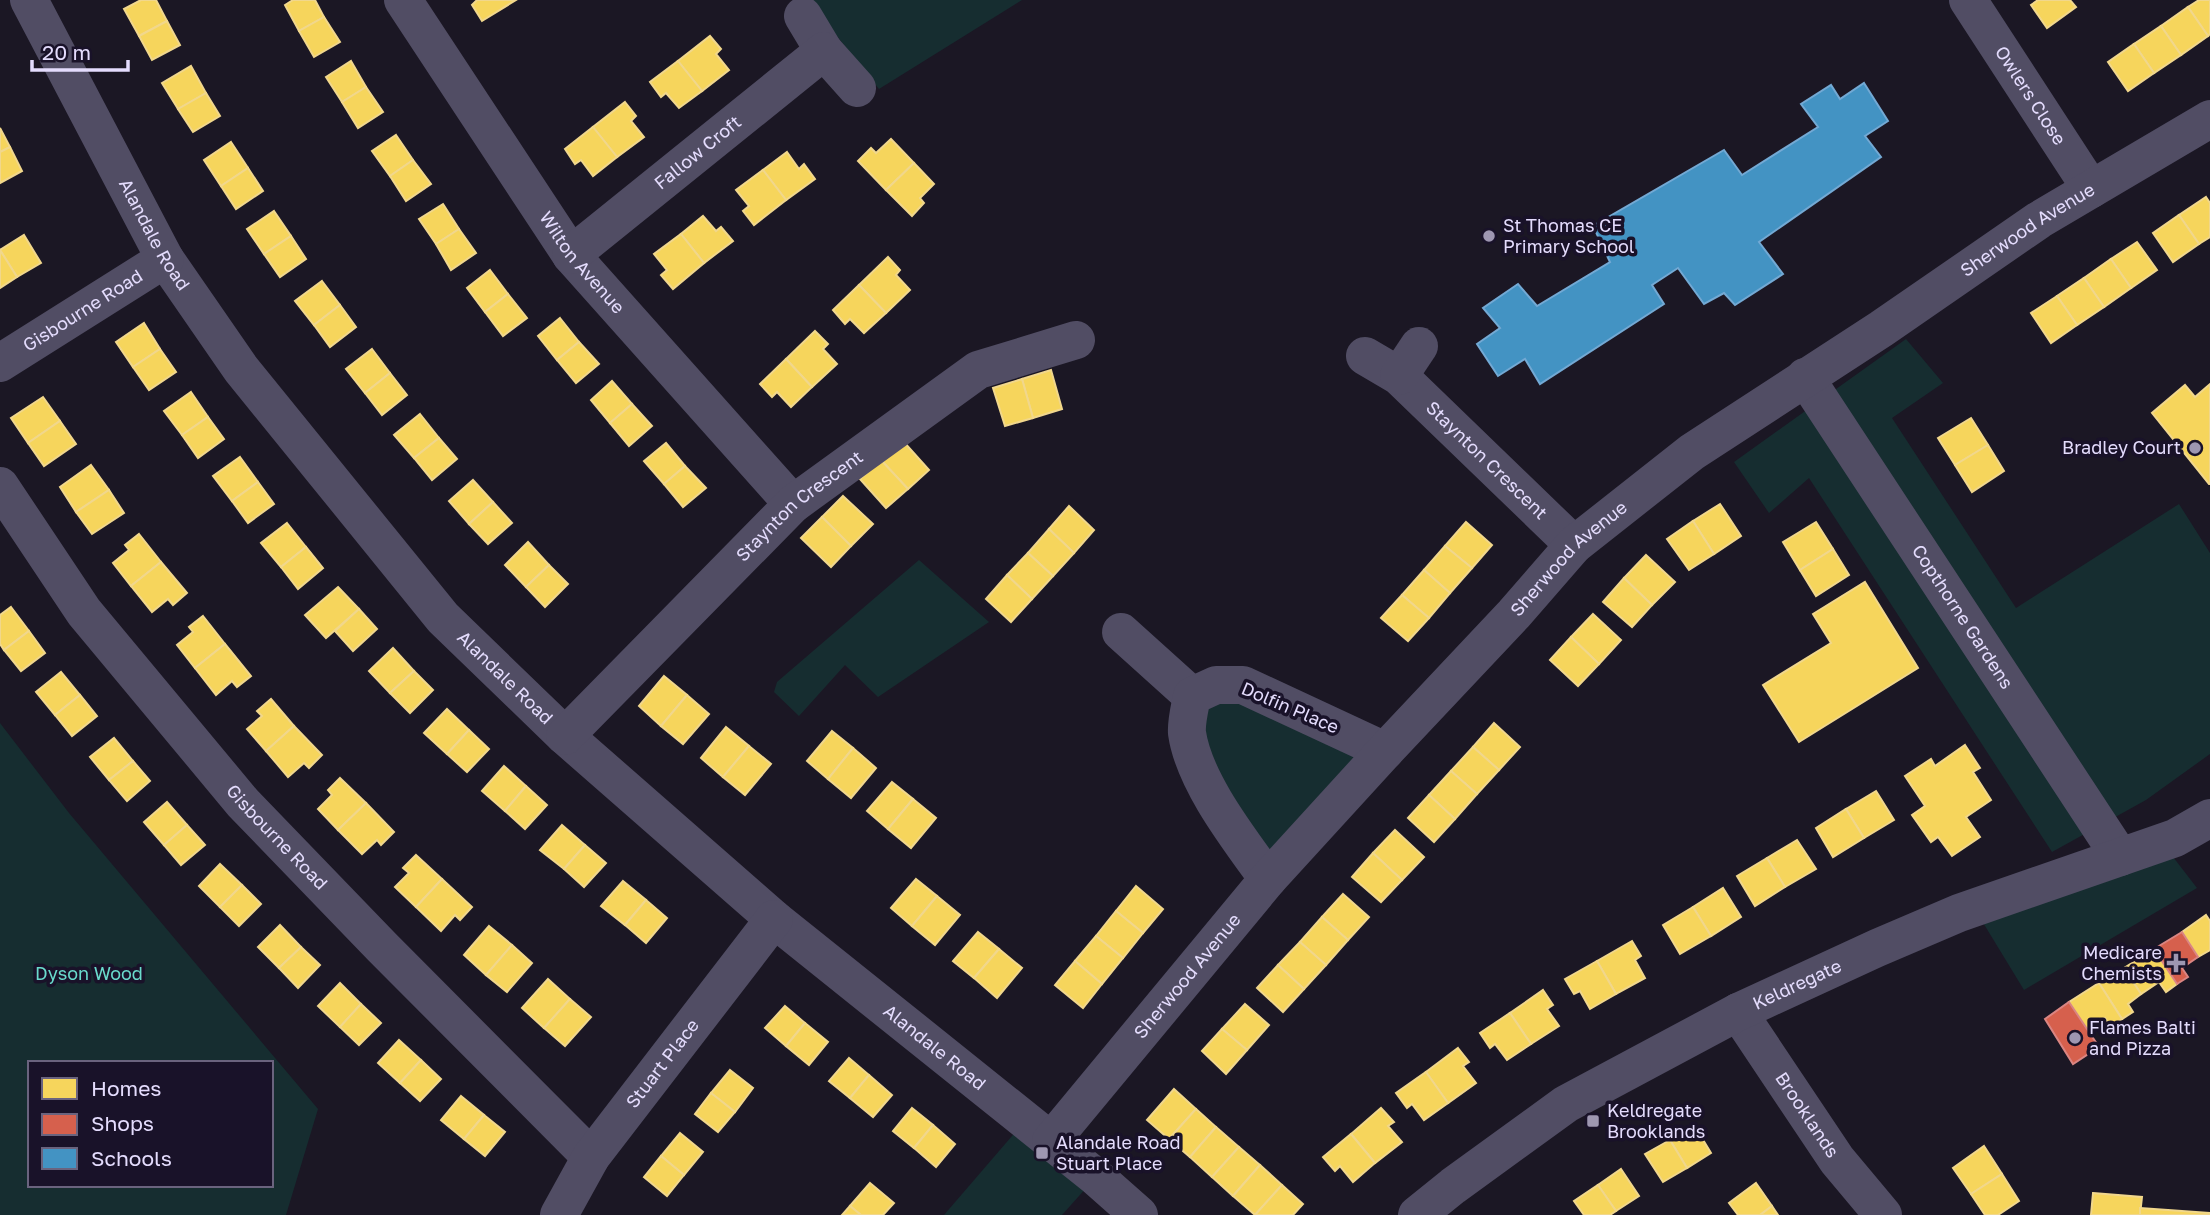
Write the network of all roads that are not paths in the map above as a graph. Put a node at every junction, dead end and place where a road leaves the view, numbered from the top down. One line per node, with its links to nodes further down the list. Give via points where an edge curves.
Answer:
1 (29, 0): 10 (street, Alandale Road)
2 (403, 0): 9 (street, Wilton Avenue)
3 (1968, 0): 8 (street, Owlers Close)
4 (803, 16): 5 (street)
5 (824, 51): 6 (street); 9 (street, Fallow Croft)
6 (857, 88)
7 (2210, 119): 8 (street, Sherwood Avenue)
8 (2091, 189): 14 (street, Sherwood Avenue)
9 (571, 255): 16 (street, Wilton Avenue)
10 (165, 259): 13 (street, Gisbourne Road); 20 (street, Alandale Road, via 241,369 443,618)
11 (1076, 340): 16 (street, Staynton Crescent, via 978,370)
12 (1365, 356): 17 (street, Staynton Crescent, via 1409,361)
13 (0, 363)
14 (1805, 377): 17 (street, Sherwood Avenue, via 1692,452); 23 (street, Copthorne Gardens)
15 (0, 486): 28 (street, Gisbourne Road, via 84,612 243,803)
16 (793, 503): 20 (street, Staynton Crescent)
17 (1574, 545): 21 (street, Sherwood Avenue)
18 (1121, 632): 19 (street)
19 (1192, 696): 21 (street, Dolfin Place, via 1216,685 1243,685); 24 (street, via 1187,730 1192,754 1230,825)
20 (565, 736): 25 (street, Alandale Road)
21 (1385, 751): 24 (street, Sherwood Avenue)
22 (2210, 818): 23 (street, Keldregate, via 2175,838)
23 (2120, 857): 26 (street, Keldregate, via 1959,913)
24 (1268, 879): 27 (street, Sherwood Avenue)
25 (774, 919): 27 (street, Alandale Road); 28 (street, Stuart Place)
26 (1738, 1012): 31 (street, Keldregate, via 1566,1104); 32 (street, Brooklands, via 1837,1160)
27 (1051, 1141): 30 (street, Alandale Road)
28 (591, 1157): 29 (street, Stuart Place)
29 (559, 1215)
30 (1139, 1215)
31 (1417, 1215)
32 (1883, 1215)

